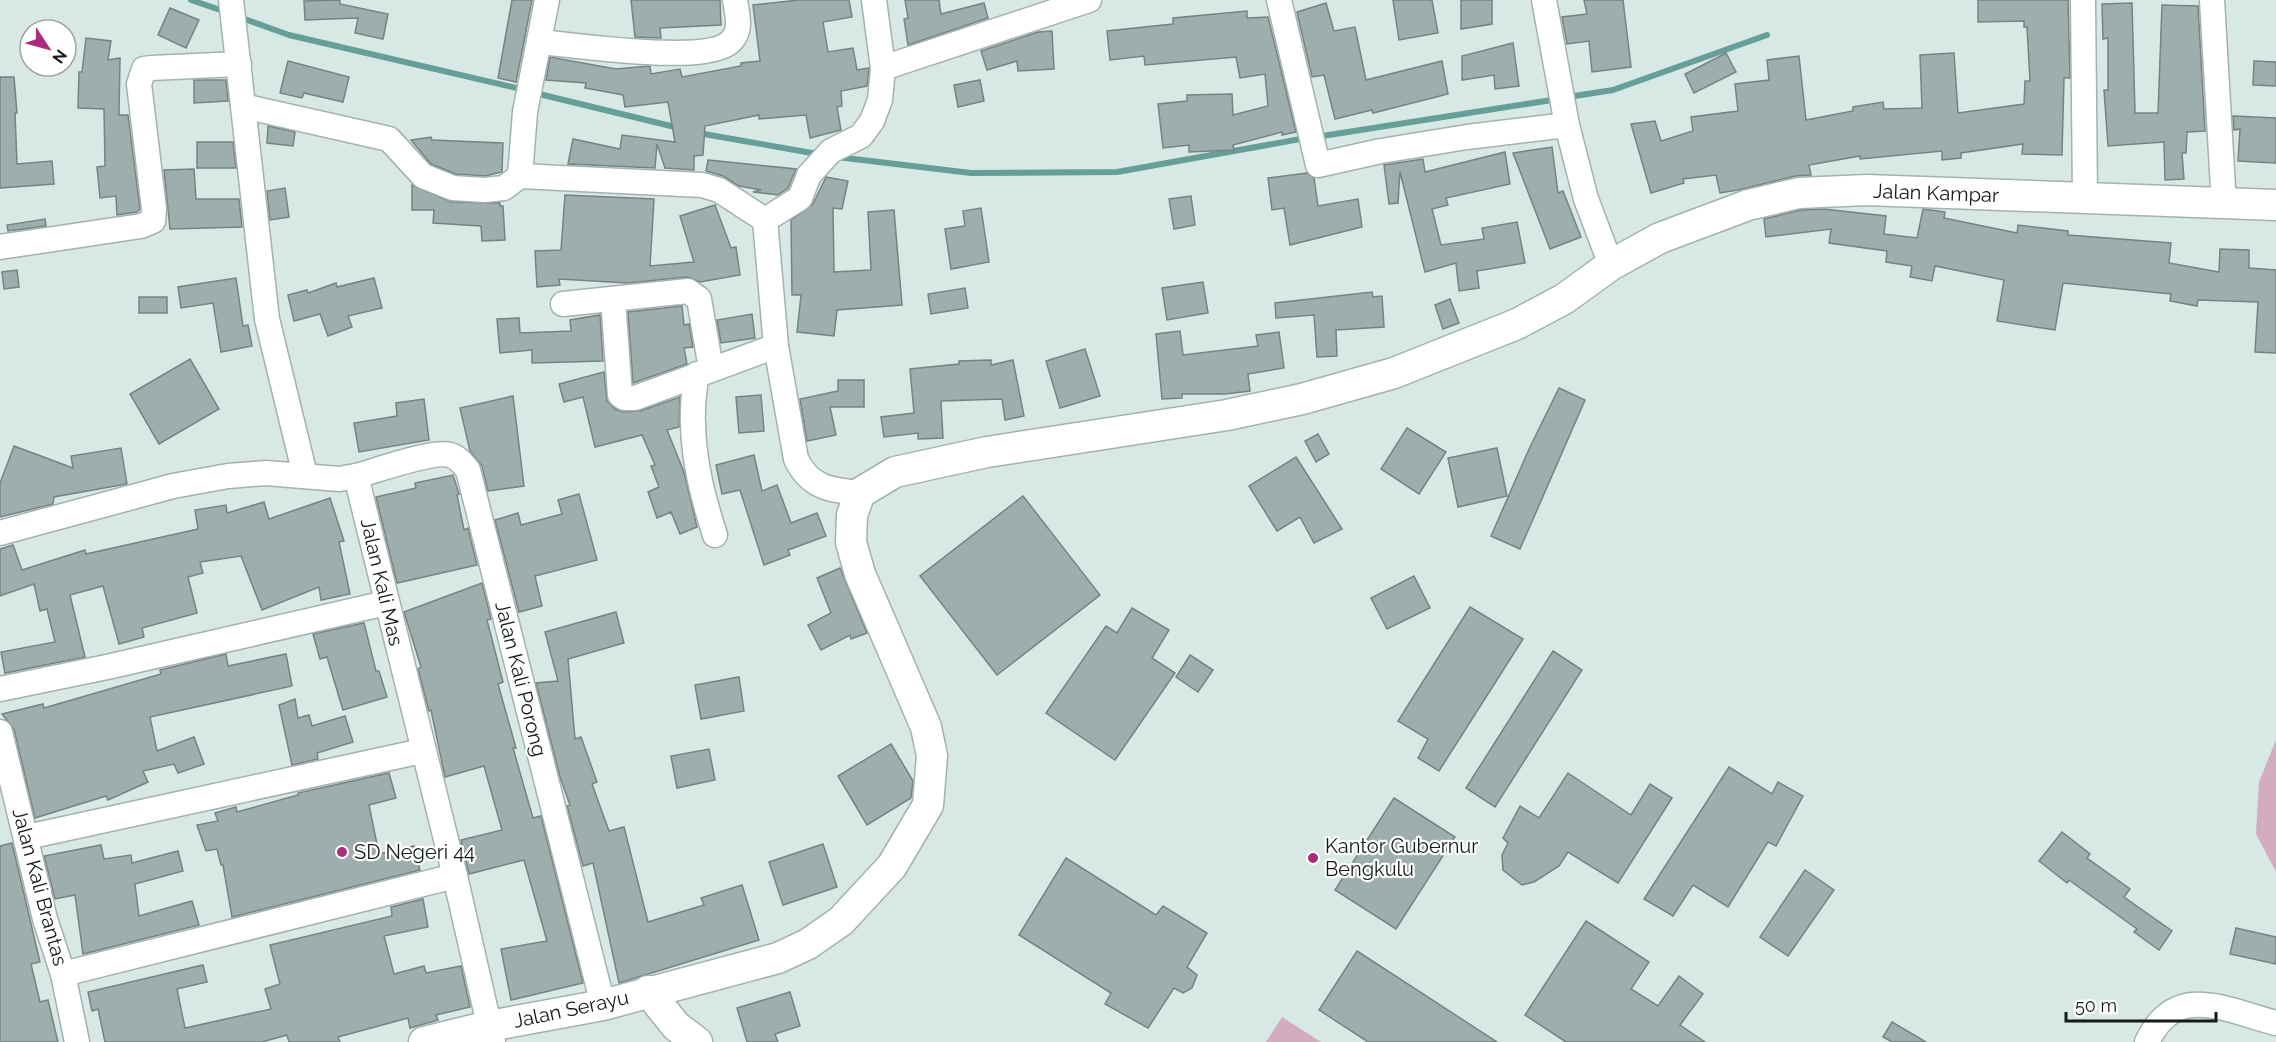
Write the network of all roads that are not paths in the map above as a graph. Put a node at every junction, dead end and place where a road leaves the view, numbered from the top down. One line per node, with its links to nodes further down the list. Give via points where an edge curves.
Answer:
1 (231, 0): 12 (street)
2 (547, 0): 11 (street)
3 (735, 0): 11 (street, via 739,27 732,42 720,49 648,53)
4 (874, 0): 13 (street)
5 (1089, 0): 10 (street)
6 (1279, 0): 15 (street, via 1318,165)
7 (1544, 0): 15 (street)
8 (2084, 0): 17 (street)
9 (2212, 0): 18 (street)
10 (1057, 6): 13 (street)
11 (540, 42): 16 (street, via 525,112)
12 (237, 53): 14 (street); 21 (street, via 144,69 140,74 153,221)
13 (883, 68): 20 (street, via 880,100 861,136 831,151 810,175 800,198)
14 (243, 106): 16 (street, via 389,140 423,176 453,188 504,188); 27 (street, via 267,320)
15 (1567, 121): 22 (street, via 1586,199)
16 (520, 176): 20 (street, via 702,185 719,190)
17 (2085, 198): 18 (street, Jalan Kampar); 22 (street, Jalan Kampar, via 1867,190 1799,193 1700,221)
18 (2224, 205): 19 (street, Jalan Kampar)
19 (2276, 205)
20 (765, 220): 25 (street)
21 (0, 247)
22 (1611, 265): 29 (street, Jalan Kampar, via 1564,299 1516,324 1394,373 1248,411 987,452 896,472)
23 (613, 299): 24 (street); 26 (street, via 672,291 693,294 699,299); 26 (street, via 620,395 635,398)
24 (563, 304)
25 (776, 346): 26 (street); 29 (street, via 796,459 802,473 831,490)
26 (704, 371): 31 (street, via 693,393 694,455)
27 (305, 475): 28 (street, via 339,479); 30 (street, via 266,473 195,482)
28 (356, 476): 32 (street, Jalan Kali Mas); 40 (street, Jalan Kali Porong, via 449,454 468,470)
29 (860, 492): 39 (street, Jalan Serayu, via 852,515 851,542 860,574 926,727 932,756 928,805 912,836 874,888 841,921 808,944 756,965)
30 (0, 533)
31 (715, 535)
32 (386, 603): 33 (street); 35 (street, Jalan Kali Mas)
33 (0, 689)
34 (0, 732): 36 (street, Jalan Kali Brantas)
35 (422, 751): 36 (street); 37 (street, Jalan Kali Mas)
36 (27, 837): 38 (street, Jalan Kali Brantas, via 45,919)
37 (455, 876): 38 (street); 42 (street, Jalan Kali Mas)
38 (63, 974): 43 (street, Jalan Kali Brantas)
39 (648, 991): 40 (street, Jalan Serayu); 45 (street, via 676,1026)
40 (603, 1005): 42 (street, Jalan Serayu)
41 (2276, 1023): 46 (street, via 2199,1004 2181,1005 2167,1012)
42 (491, 1034): 44 (street, Jalan Serayu)
43 (77, 1042)
44 (424, 1042)
45 (697, 1042)
46 (2146, 1042)

